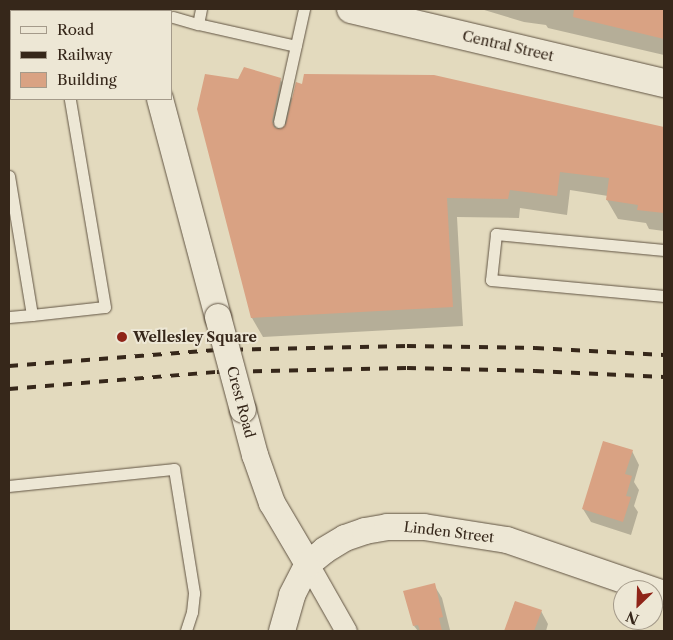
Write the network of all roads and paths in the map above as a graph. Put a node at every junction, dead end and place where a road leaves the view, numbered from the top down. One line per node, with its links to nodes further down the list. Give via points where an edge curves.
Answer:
1 (201, 9): 6 (lane)
2 (304, 9): 7 (lane)
3 (351, 9): 4 (main road, Central Street)
4 (384, 12): 8 (main road, Central Street)
5 (173, 17): 6 (lane)
6 (198, 24): 7 (lane)
7 (296, 46): 11 (lane)
8 (664, 83)
9 (70, 100): 15 (lane, via 106,307)
10 (160, 100): 18 (street, Crest Road, bridge, via 255,455 272,503)
11 (279, 122)
12 (9, 176): 15 (lane)
13 (664, 250): 14 (lane, via 496,234 492,280)
14 (664, 296)
15 (32, 315): 16 (lane)
16 (9, 317)
17 (9, 486): 20 (lane, via 174,469 194,593)
18 (308, 564): 19 (street, Linden Street, via 335,544 365,531 398,526 424,527 522,544); 21 (street, Linden Street, via 292,595); 22 (street, Crest Road)
19 (664, 594)
20 (186, 631)
21 (282, 631)
22 (346, 631)

